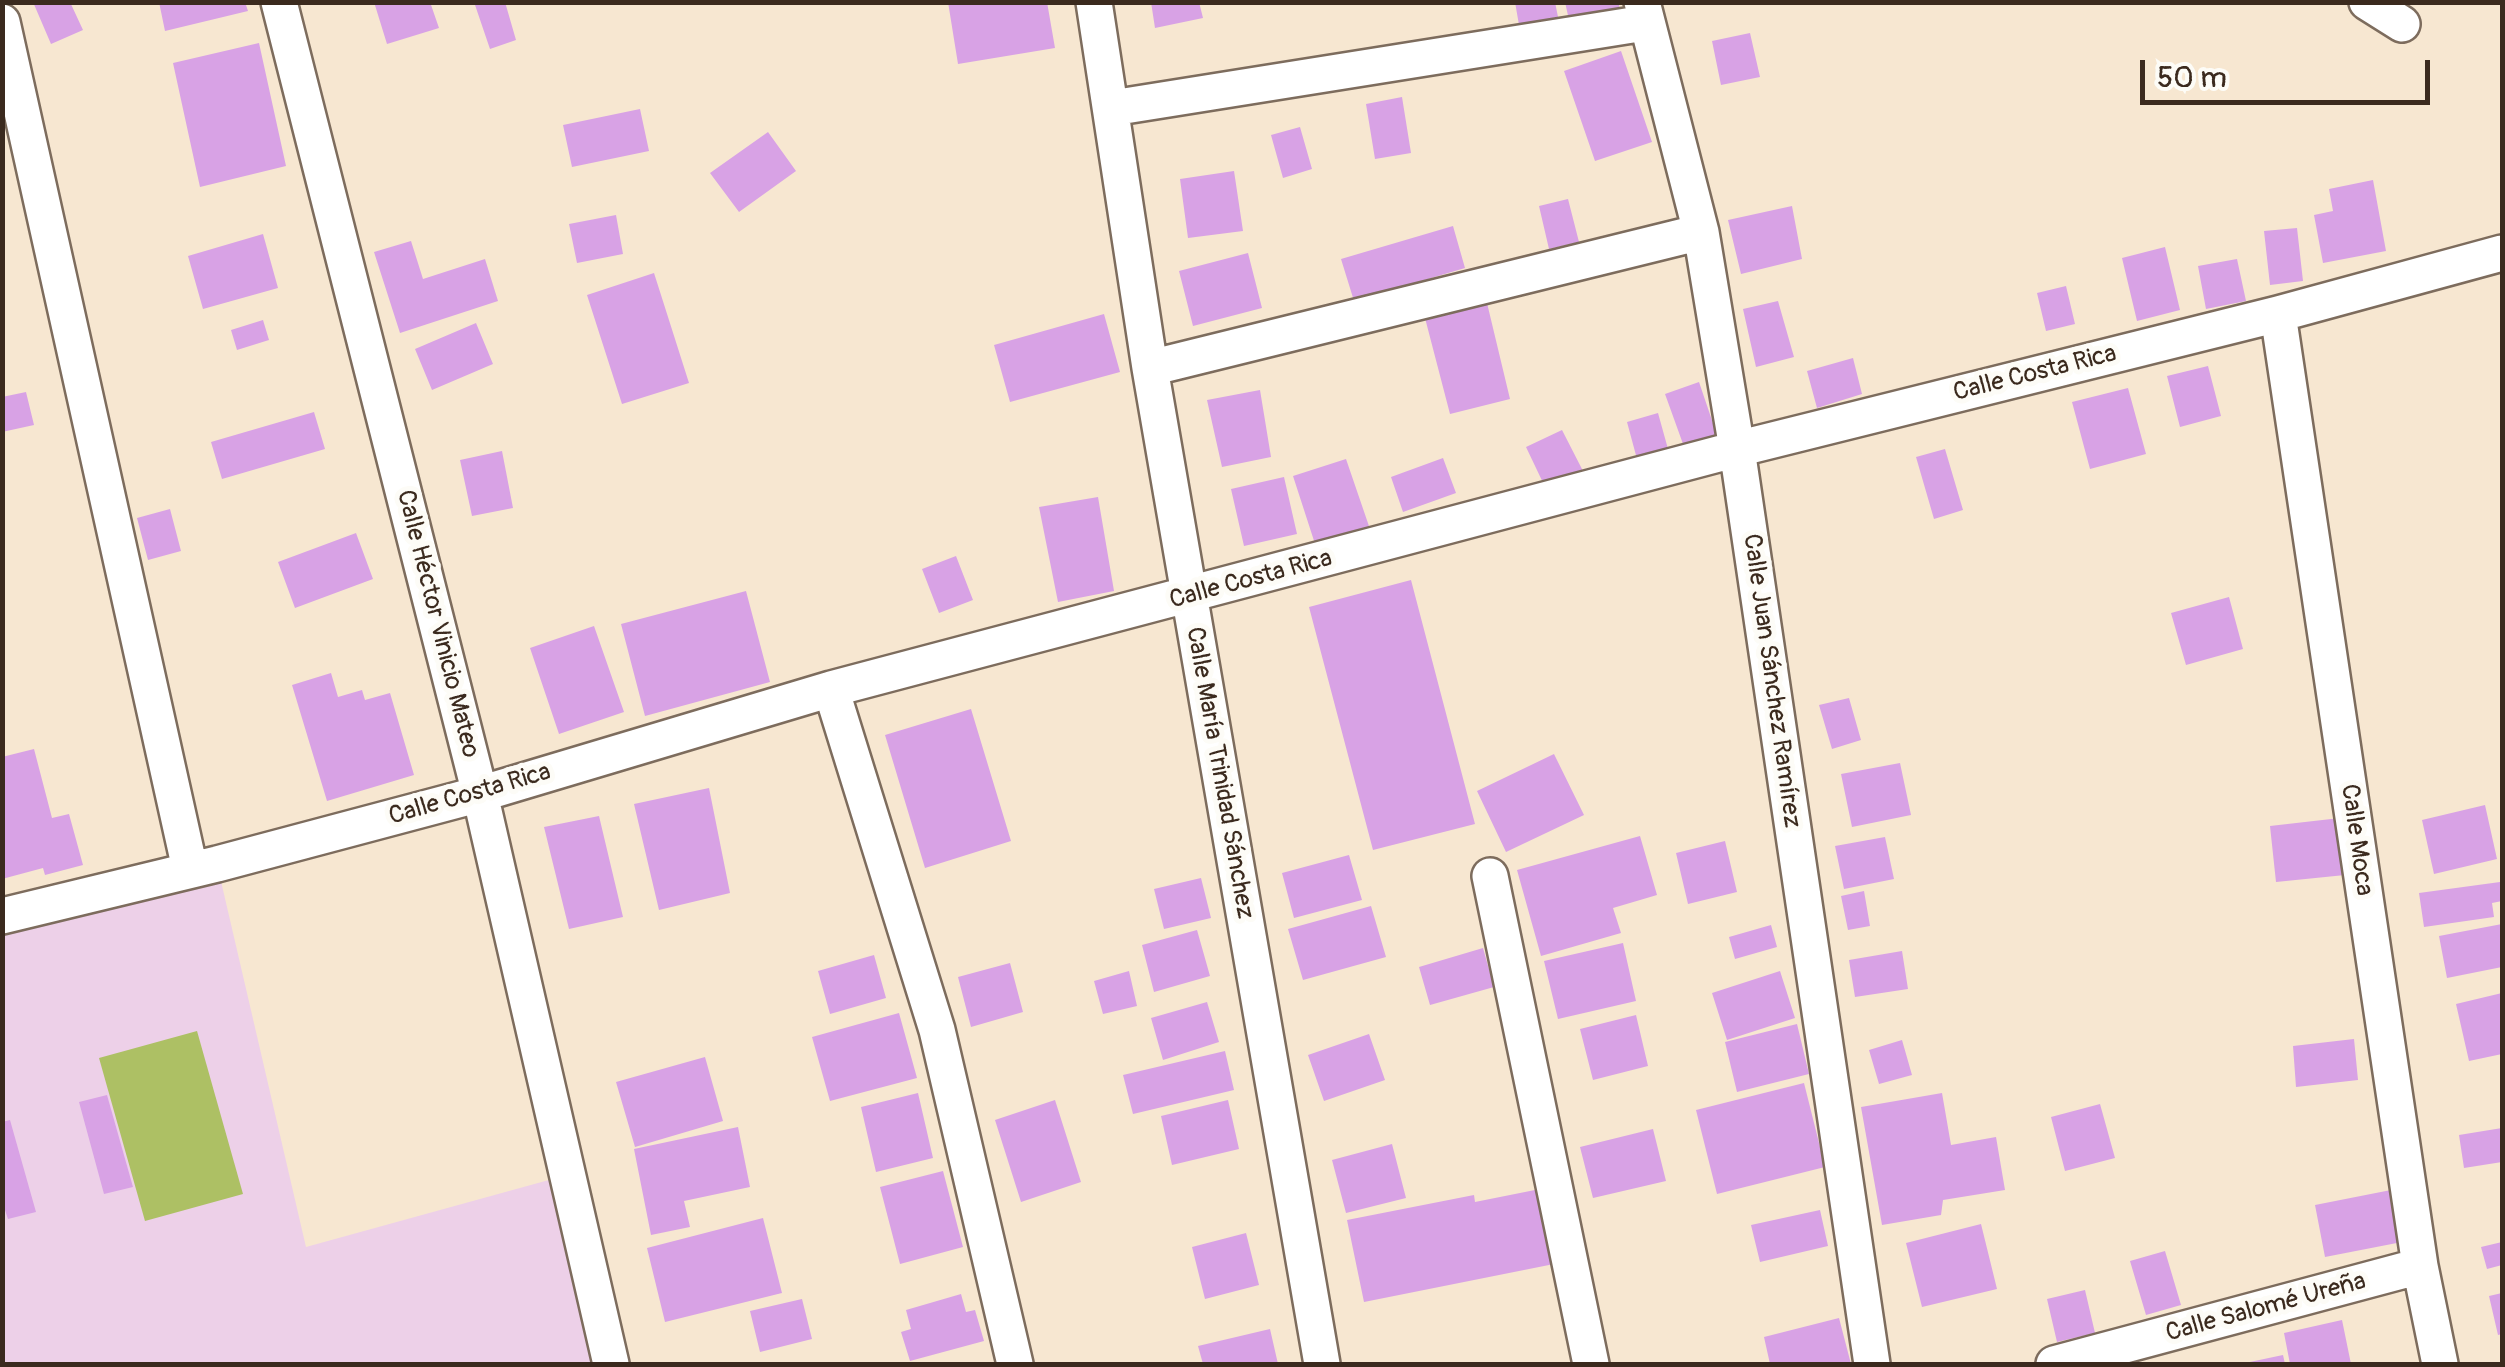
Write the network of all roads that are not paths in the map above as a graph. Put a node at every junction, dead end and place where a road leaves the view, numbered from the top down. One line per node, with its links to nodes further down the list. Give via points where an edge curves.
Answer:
1 (278, 2): 15 (street, Calle Héctor Vinicio Mateo)
2 (1094, 2): 7 (street, Calle María Trinidad Sánchez)
3 (2367, 2): 6 (street)
4 (1644, 13): 7 (street); 8 (street, Calle Juan Sánchez Ramírez)
5 (2, 22): 16 (street)
6 (2402, 24)
7 (1112, 108): 11 (street, Calle María Trinidad Sánchez)
8 (1701, 232): 11 (street); 12 (street, Calle Juan Sánchez Ramírez)
9 (2502, 253): 10 (street, Calle Costa Rica)
10 (2278, 314): 12 (street, Calle Costa Rica); 19 (street, Calle Moca)
11 (1150, 368): 13 (street, Calle María Trinidad Sánchez)
12 (1737, 448): 13 (street, Calle Costa Rica); 24 (street, Calle Juan Sánchez Ramírez)
13 (1189, 597): 14 (street, Calle Costa Rica); 22 (street, Calle María Trinidad Sánchez)
14 (831, 689): 15 (street, Calle Costa Rica); 21 (street, via 938,1030)
15 (480, 794): 16 (street, Calle Costa Rica); 20 (street, Calle Héctor Vinicio Mateo)
16 (190, 869): 18 (street, Calle Costa Rica)
17 (1490, 876): 23 (street)
18 (2, 916)
19 (2420, 1266): 25 (street, Calle Salomé Ureña); 26 (street, Calle Moca)
20 (612, 1364)
21 (1015, 1364)
22 (1322, 1364)
23 (1591, 1364)
24 (1872, 1364)
25 (2054, 1364)
26 (2440, 1364)

